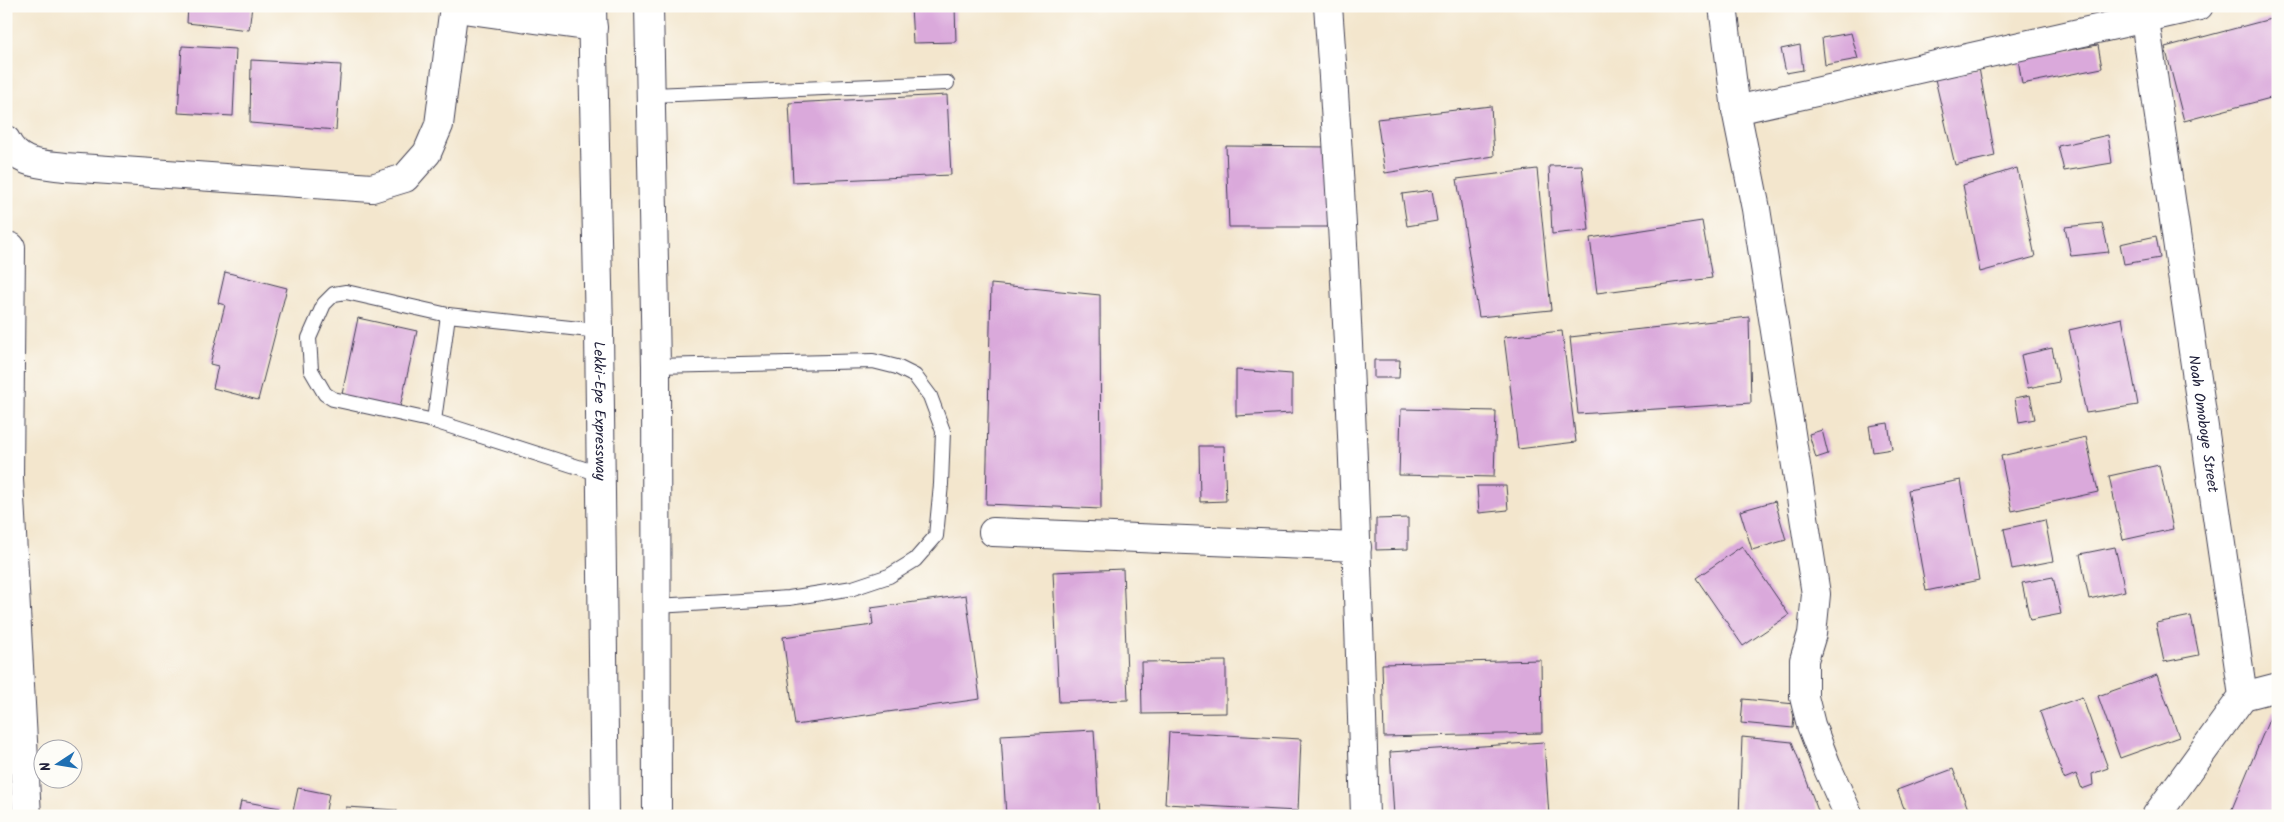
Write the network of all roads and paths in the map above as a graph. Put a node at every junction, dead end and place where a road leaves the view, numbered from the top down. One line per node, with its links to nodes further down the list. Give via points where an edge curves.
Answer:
1 (454, 6): 12 (main road, via 439,125 427,154 405,178 372,188 32,163 12,152)
2 (467, 6): 8 (main road, via 470,10)
3 (650, 6): 10 (main road)
4 (1328, 6): 21 (main road)
5 (1723, 6): 11 (main road)
6 (2199, 6): 7 (main road)
7 (2144, 12): 11 (main road); 24 (main road, Noah Omoboye Street)
8 (593, 17): 15 (main road, Lekki-Epe Expressway)
9 (947, 83): 10 (lane)
10 (652, 95): 16 (main road)
11 (1736, 110): 29 (main road, via 1756,209 1816,594 1812,634 1804,660 1804,697 1818,743)
12 (6, 140)
13 (10, 246): 19 (main road)
14 (448, 315): 15 (lane); 17 (lane); 17 (lane, via 346,292 334,294 324,304 309,338 311,370 325,394 333,399)
15 (599, 332): 18 (main road, Lekki-Epe Expressway)
16 (656, 366): 22 (main road); 22 (lane, via 873,361 898,367 915,376 930,396 942,431 942,484 936,536 915,560 889,576 853,588 789,598)
17 (434, 421): 18 (lane)
18 (600, 474): 26 (main road, Lekki-Epe Expressway)
19 (8, 479): 25 (main road)
20 (993, 532): 21 (main road)
21 (1357, 547): 28 (main road)
22 (657, 606): 27 (main road)
23 (2278, 687): 24 (main road)
24 (2243, 696): 30 (main road)
25 (27, 816)
26 (605, 816)
27 (657, 816)
28 (1365, 816)
29 (1849, 816)
30 (2156, 816)

